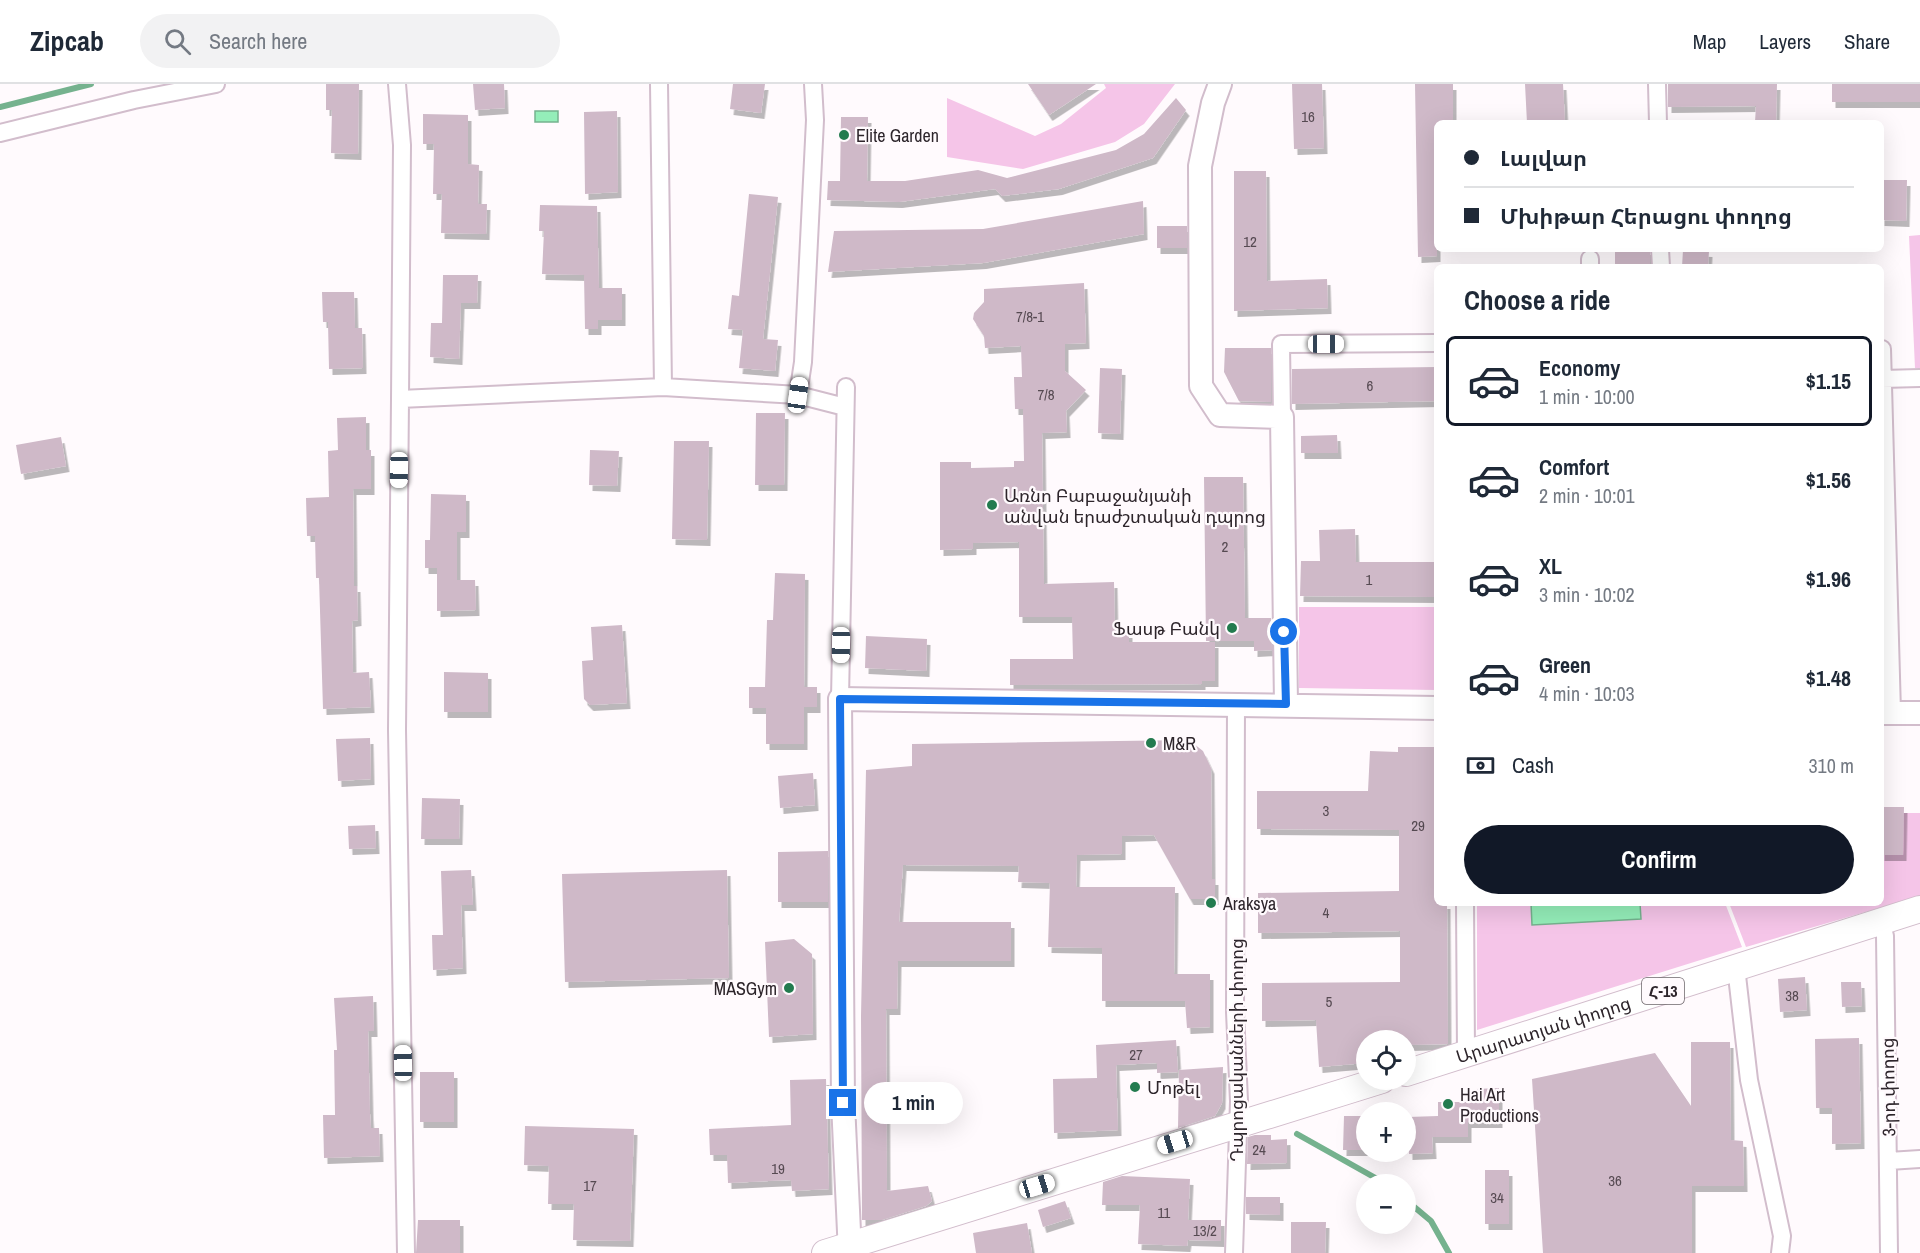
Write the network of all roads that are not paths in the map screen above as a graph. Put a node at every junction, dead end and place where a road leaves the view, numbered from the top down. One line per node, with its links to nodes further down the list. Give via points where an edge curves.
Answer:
1 (216, 84): 8 (street)
2 (397, 84): 15 (street, via 402,145)
3 (659, 84): 12 (street)
4 (813, 84): 14 (street, via 815,120)
5 (1220, 84): 17 (street, via 1200,166 1201,386 1220,415)
6 (1657, 84): 7 (street)
7 (1658, 120)
8 (0, 133)
9 (1434, 343): 17 (street, via 1281,344)
10 (1920, 378): 11 (street)
11 (1884, 379)
12 (663, 387): 14 (street); 15 (street)
13 (846, 387): 16 (street)
14 (798, 395): 16 (street)
15 (400, 399): 36 (street, via 398,730)
16 (845, 407): 19 (street)
17 (1282, 417): 21 (street)
18 (1884, 540): 23 (street)
19 (840, 699): 20 (street); 35 (street, via 843,1103)
20 (1236, 703): 21 (street); 32 (street, Դպրոցականների փողոց)
21 (1286, 704): 22 (street)
22 (1434, 708)
23 (1887, 713): 24 (street)
24 (1920, 713)
25 (1465, 906): 29 (street)
26 (1920, 909): 27 (main road, Արարատյան փողոց / Հ-13)
27 (1881, 921): 28 (main road, Արարատյան փողոց / Հ-13); 34 (street, 3-րդ փողոց, via 1885,936)
28 (1736, 967): 29 (main road, Արարատյան փողոց / Հ-13); 39 (street, via 1749,1080 1782,1236)
29 (1466, 1054): 30 (main road, Արարատյան փողոց / Հ-13)
30 (1416, 1070)
31 (1356, 1088): 32 (main road)
32 (1238, 1126): 35 (main road, via 1217,1129); 38 (street, Դպրոցականների փողոց)
33 (1920, 1159): 34 (street)
34 (1889, 1161): 40 (street, 3-րդ փողոց)
35 (850, 1249): 37 (main road)
36 (406, 1253)
37 (825, 1253)
38 (1234, 1253)
39 (1780, 1253)
40 (1889, 1253)

